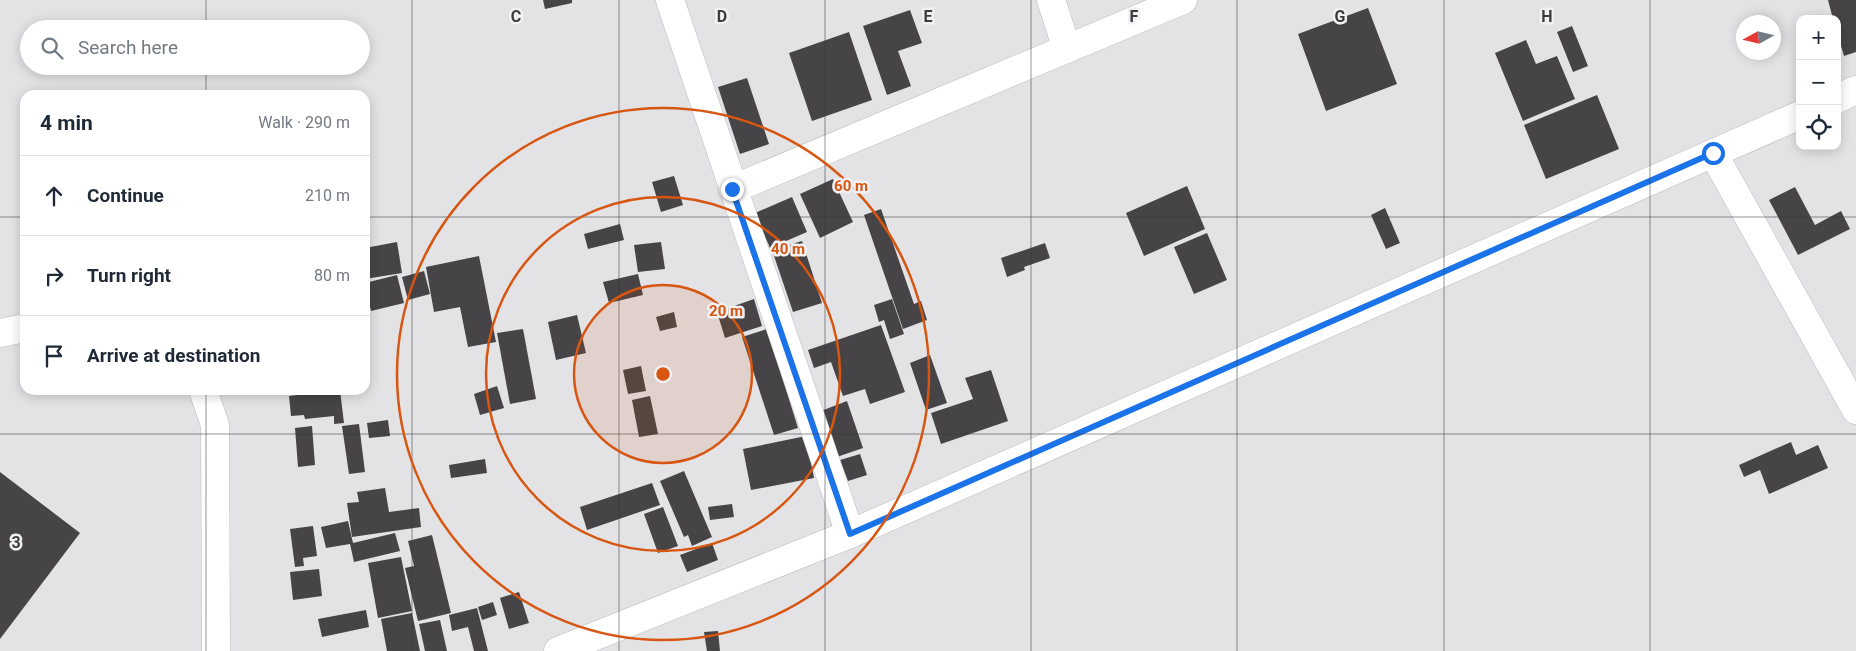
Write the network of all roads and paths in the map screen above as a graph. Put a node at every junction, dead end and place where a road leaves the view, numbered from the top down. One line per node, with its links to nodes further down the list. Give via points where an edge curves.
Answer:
1 (670, 0): 9 (street)
2 (1051, 0): 4 (street)
3 (1183, 0): 4 (street)
4 (1067, 49): 9 (street)
5 (1856, 90): 6 (street)
6 (1841, 97)
7 (1796, 117): 8 (street)
8 (1713, 153): 13 (street); 14 (street)
9 (732, 189): 14 (street)
10 (20, 329): 11 (street)
11 (0, 333)
12 (205, 395): 15 (street, via 215,425)
13 (1856, 410)
14 (850, 534): 16 (street)
15 (216, 651)
16 (558, 651)

